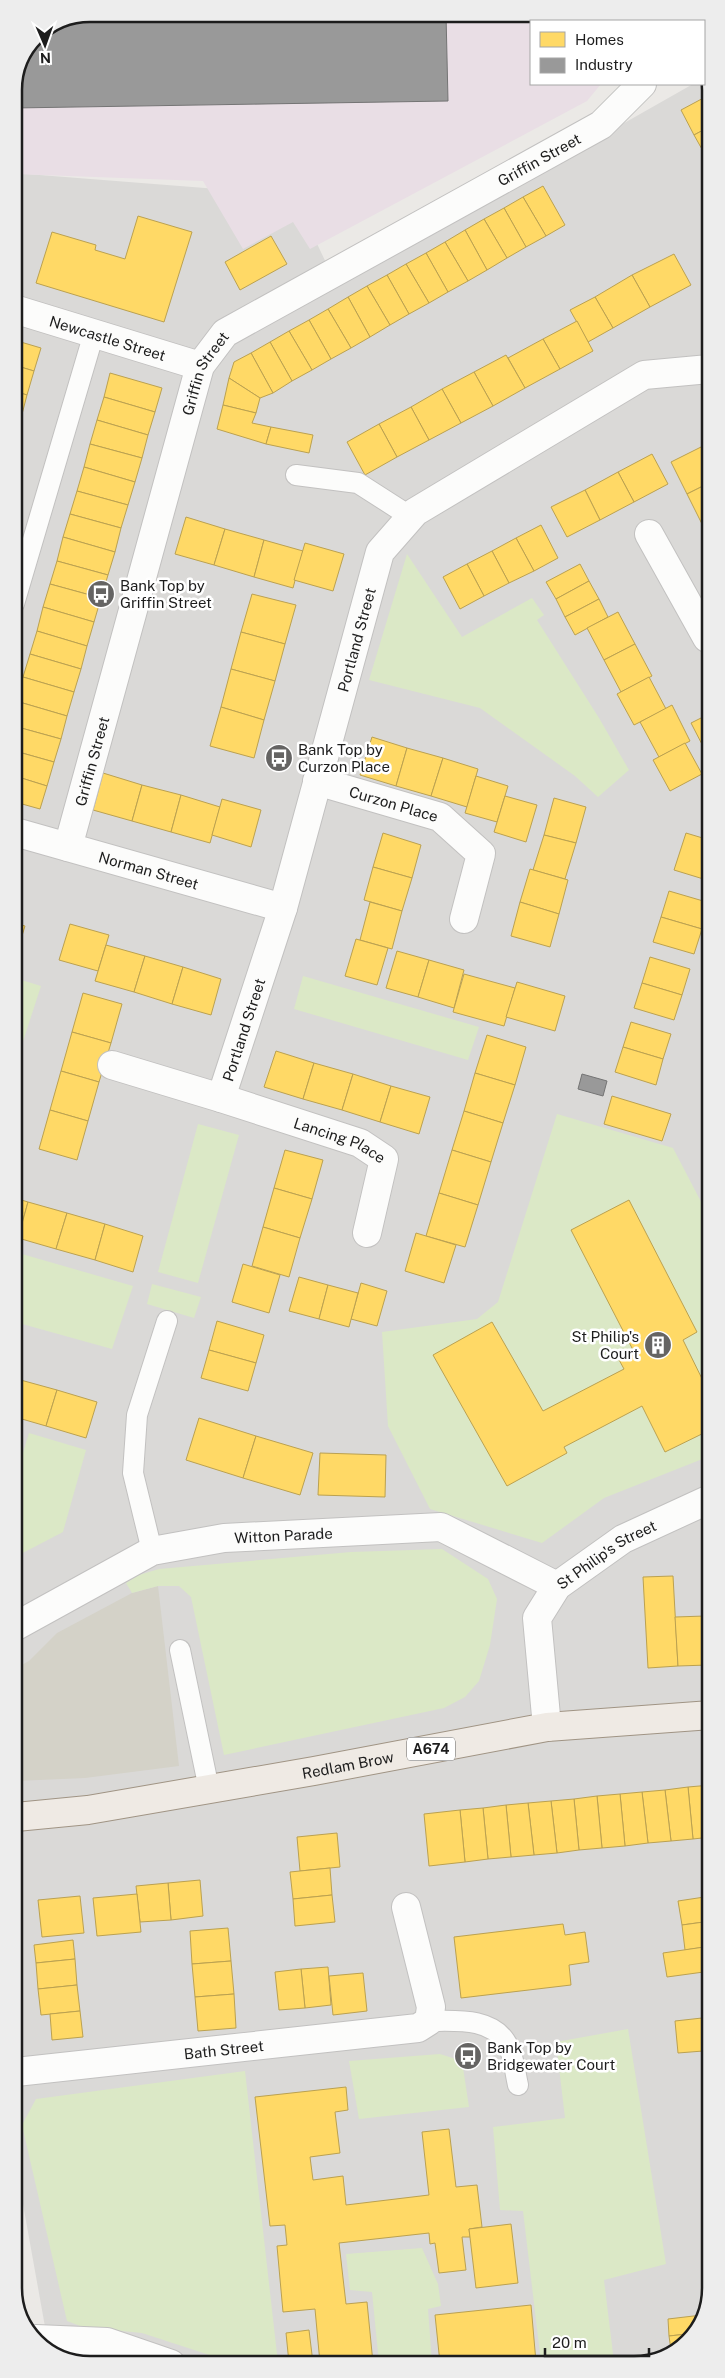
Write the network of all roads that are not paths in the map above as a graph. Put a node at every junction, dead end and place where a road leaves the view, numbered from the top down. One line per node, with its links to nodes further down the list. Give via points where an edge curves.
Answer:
1 (643, 87): 4 (street, Griffin Street, via 601,125 226,333)
2 (22, 312): 3 (street, Newcastle Street)
3 (94, 334): 4 (street, Newcastle Street); 9 (lane)
4 (200, 366): 13 (street, Griffin Street)
5 (702, 370): 7 (street, Portland Street, via 644,376)
6 (296, 475): 7 (lane, via 358,483)
7 (411, 517): 11 (street, Portland Street, via 380,552)
8 (649, 534): 10 (street)
9 (22, 577)
10 (702, 629)
11 (317, 781): 14 (street, Portland Street); 15 (street, Curzon Place, via 440,817 481,854)
12 (22, 834): 13 (street, Norman Street)
13 (68, 847): 14 (street, Norman Street)
14 (283, 908): 17 (street, Portland Street)
15 (464, 919)
16 (112, 1065): 17 (street)
17 (221, 1098): 18 (street, Lancing Place, via 360,1143 384,1159)
18 (367, 1233)
19 (166, 1321): 21 (lane, via 137,1415 134,1473)
20 (702, 1503): 22 (street, St Philip's Street, via 623,1539)
21 (152, 1551): 22 (street, Witton Parade, via 224,1538 441,1527); 23 (street, Witton Parade)
22 (557, 1586): 26 (street, St Philip's Street, via 537,1618)
23 (22, 1623)
24 (180, 1650): 27 (lane)
25 (702, 1716): 26 (main road, Redlam Brow / A674)
26 (547, 1727): 27 (main road, Redlam Brow / A674)
27 (209, 1789): 28 (main road, Redlam Brow / A674, via 88,1810)
28 (22, 1816)
29 (406, 1907): 30 (street, via 431,2007)
30 (429, 2021): 31 (street, Bath Street, via 418,2028); 32 (lane, via 464,2020 498,2033 508,2045)
31 (22, 2071)
32 (518, 2085)
33 (47, 2339): 34 (street, via 107,2342)
34 (145, 2355)

